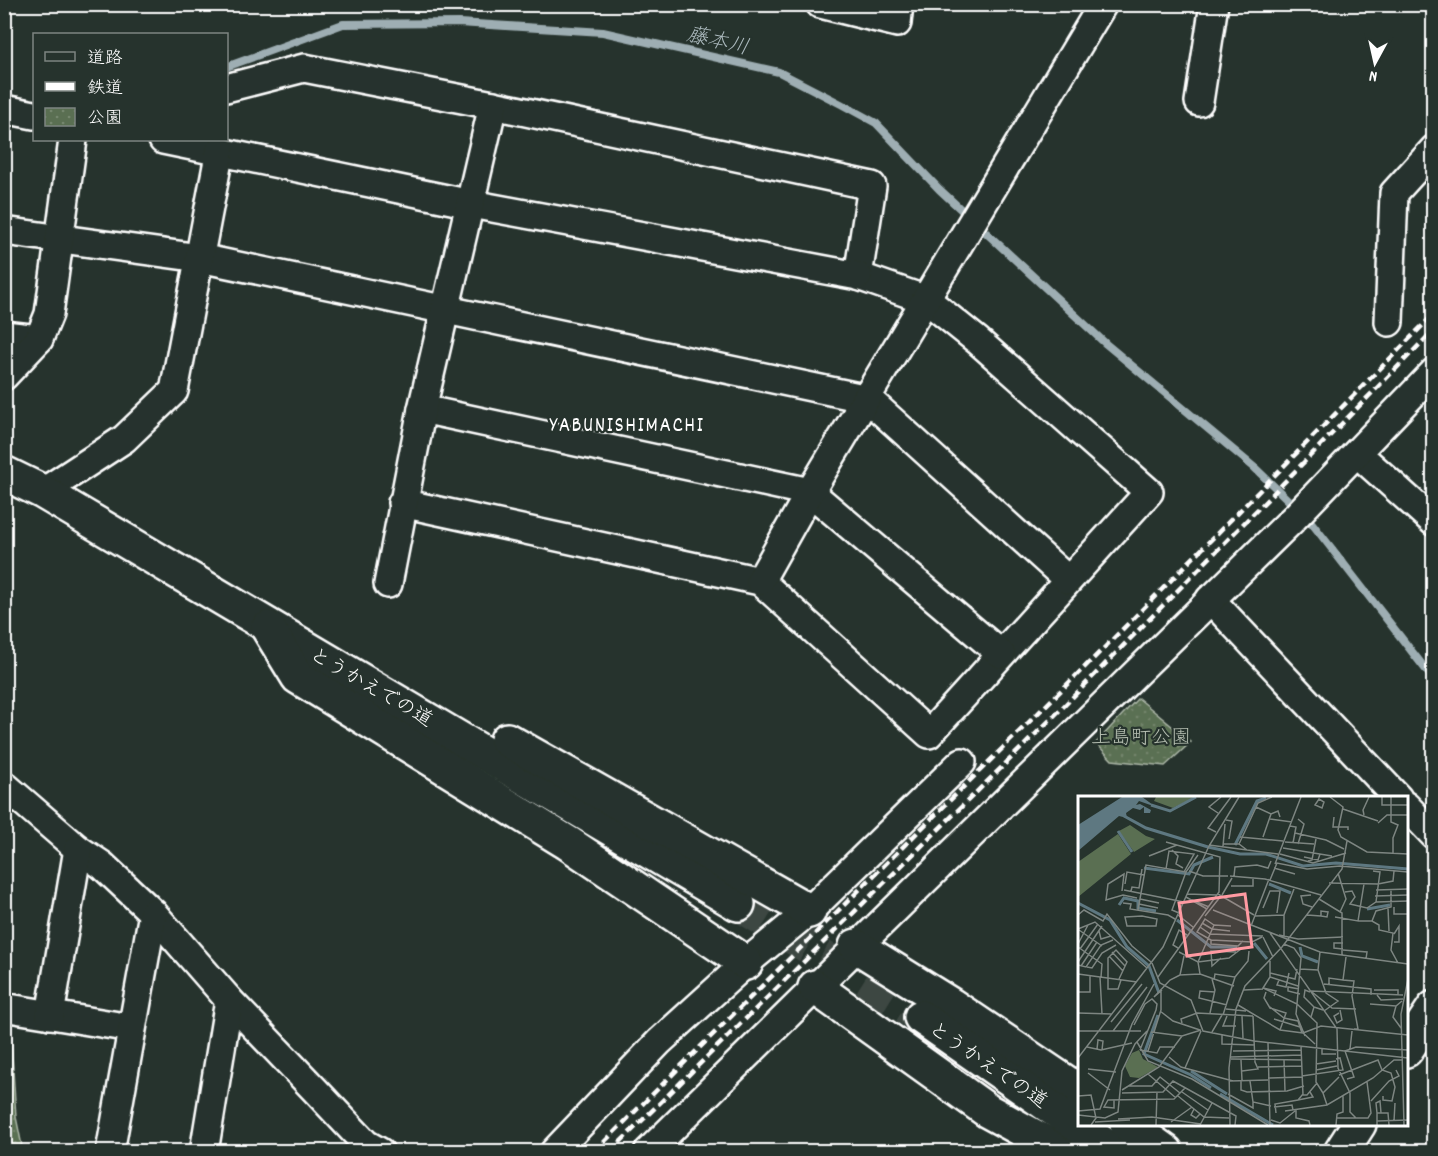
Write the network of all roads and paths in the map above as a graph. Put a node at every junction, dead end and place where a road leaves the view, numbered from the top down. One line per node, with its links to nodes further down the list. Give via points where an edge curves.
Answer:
1 (820, 4): 2 (street, via 897,23)
2 (899, 4)
3 (1103, 4): 19 (street)
4 (1214, 4): 6 (street)
5 (228, 87): 7 (street, via 304,68)
6 (1199, 102)
7 (493, 105): 14 (street); 18 (street, via 872,186)
8 (4, 110): 9 (street)
9 (33, 115)
10 (73, 141): 16 (street)
11 (174, 141): 13 (street)
12 (1434, 149): 21 (street, via 1394,193)
13 (220, 150): 14 (street); 17 (street)
14 (471, 204): 18 (street); 20 (street)
15 (4, 231): 16 (street)
16 (60, 239): 17 (street); 23 (street, via 49,314)
17 (200, 258): 20 (street); 30 (street, via 174,391 124,440)
18 (858, 276): 19 (street)
19 (927, 300): 26 (street); 34 (street, via 1149,492)
20 (445, 310): 26 (street); 27 (street)
21 (1389, 322)
22 (4, 334): 23 (street)
23 (39, 339): 24 (street)
24 (4, 376)
25 (1430, 382): 28 (street)
26 (868, 399): 31 (street); 34 (street)
27 (422, 409): 31 (street); 32 (street)
28 (1357, 453): 33 (street); 37 (street)
29 (4, 473): 30 (street, とうかえでの道)
30 (43, 492): 38 (street, とうかえでの道)
31 (810, 492): 35 (street); 39 (street)
32 (402, 503): 35 (street); 36 (street)
33 (1434, 522)
34 (1068, 580): 39 (street)
35 (760, 581): 39 (street, via 929,734)
36 (388, 584)
37 (1210, 599): 42 (street); 49 (street)
38 (266, 624): 46 (street, とうかえでの道); 47 (street, via 368,662); 50 (street, via 298,677 568,843)
39 (1000, 654)
40 (962, 762): 47 (street)
41 (4, 785): 45 (street)
42 (1396, 796)
43 (1408, 807): 44 (street)
44 (1434, 835)
45 (78, 849): 48 (street, via 102,865); 55 (street)
46 (738, 904)
47 (809, 911): 50 (street)
48 (153, 913): 52 (street); 57 (street)
49 (856, 946): 51 (street); 59 (street)
50 (746, 963): 65 (street, via 659,1042)
51 (815, 987): 66 (street); 67 (street, via 988,1111)
52 (229, 1000): 63 (street); 64 (street, via 366,1144)
53 (9, 1008): 55 (street)
54 (1434, 1008): 58 (street)
55 (50, 1015): 57 (street)
56 (921, 1017): 68 (street, とうかえでの道)
57 (131, 1028): 62 (street)
58 (1408, 1048)
59 (1078, 1091)
60 (1128, 1126): 69 (street)
61 (1358, 1126): 70 (street)
62 (110, 1152)
63 (204, 1152)
64 (380, 1152)
65 (554, 1152)
66 (648, 1152)
67 (1063, 1152)
68 (1115, 1152)
69 (1166, 1152)
70 (1341, 1152)

